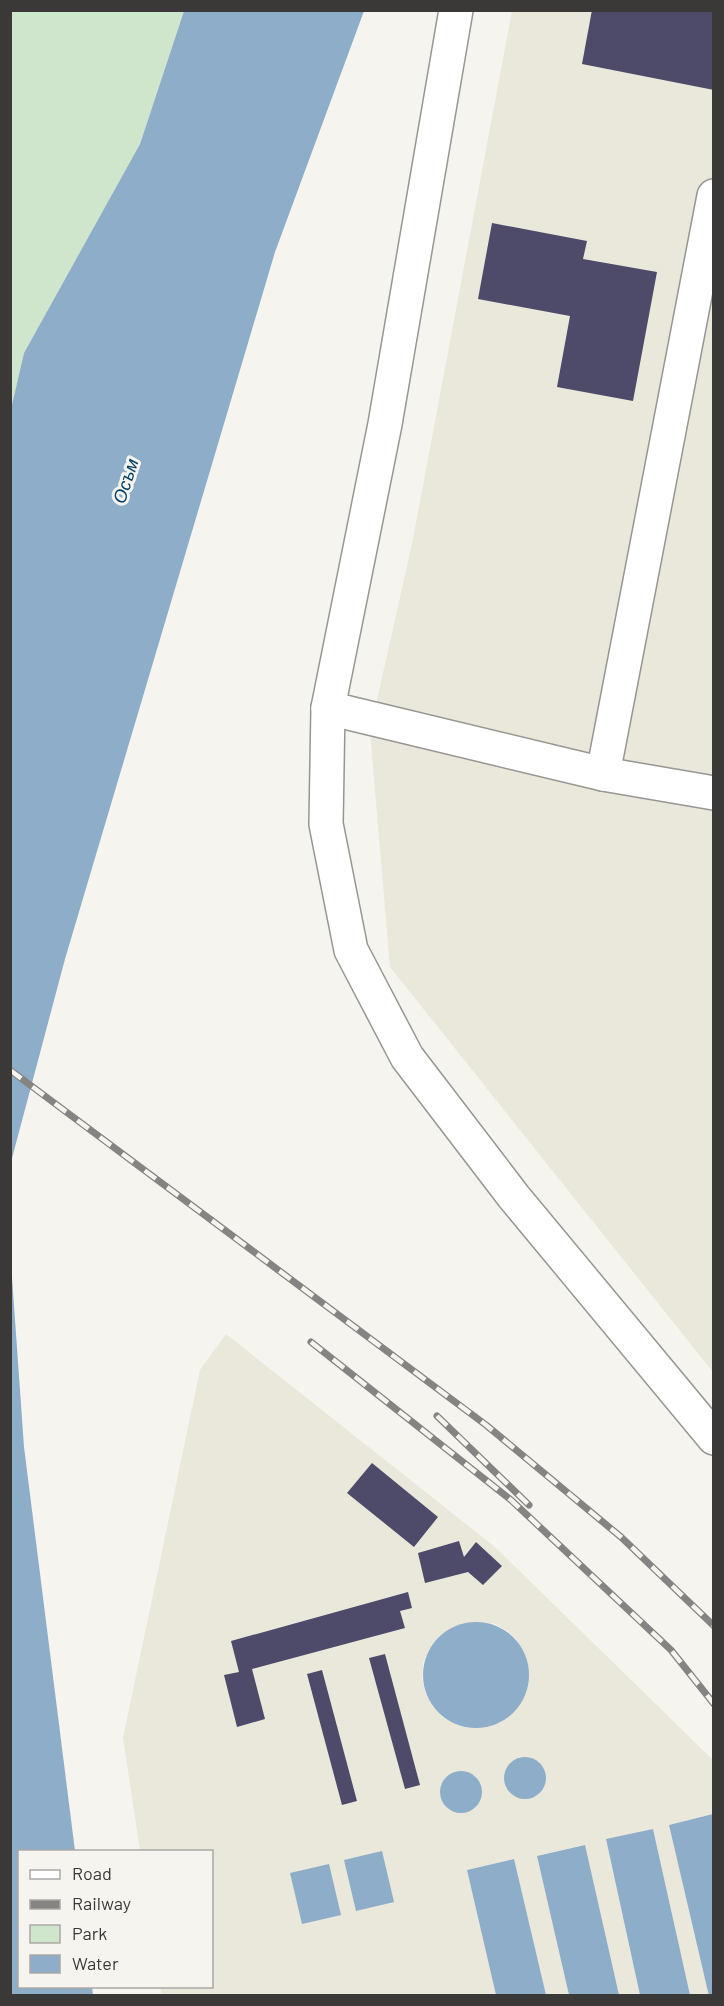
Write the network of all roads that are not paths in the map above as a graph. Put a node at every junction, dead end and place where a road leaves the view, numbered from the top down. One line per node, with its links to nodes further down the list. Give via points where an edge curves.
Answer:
1 (456, 10): 3 (street, via 385,424)
2 (714, 196): 4 (street)
3 (328, 708): 4 (street); 6 (street, via 326,824 351,950 407,1057 513,1197)
4 (603, 774): 5 (street)
5 (714, 793)
6 (714, 1438)

